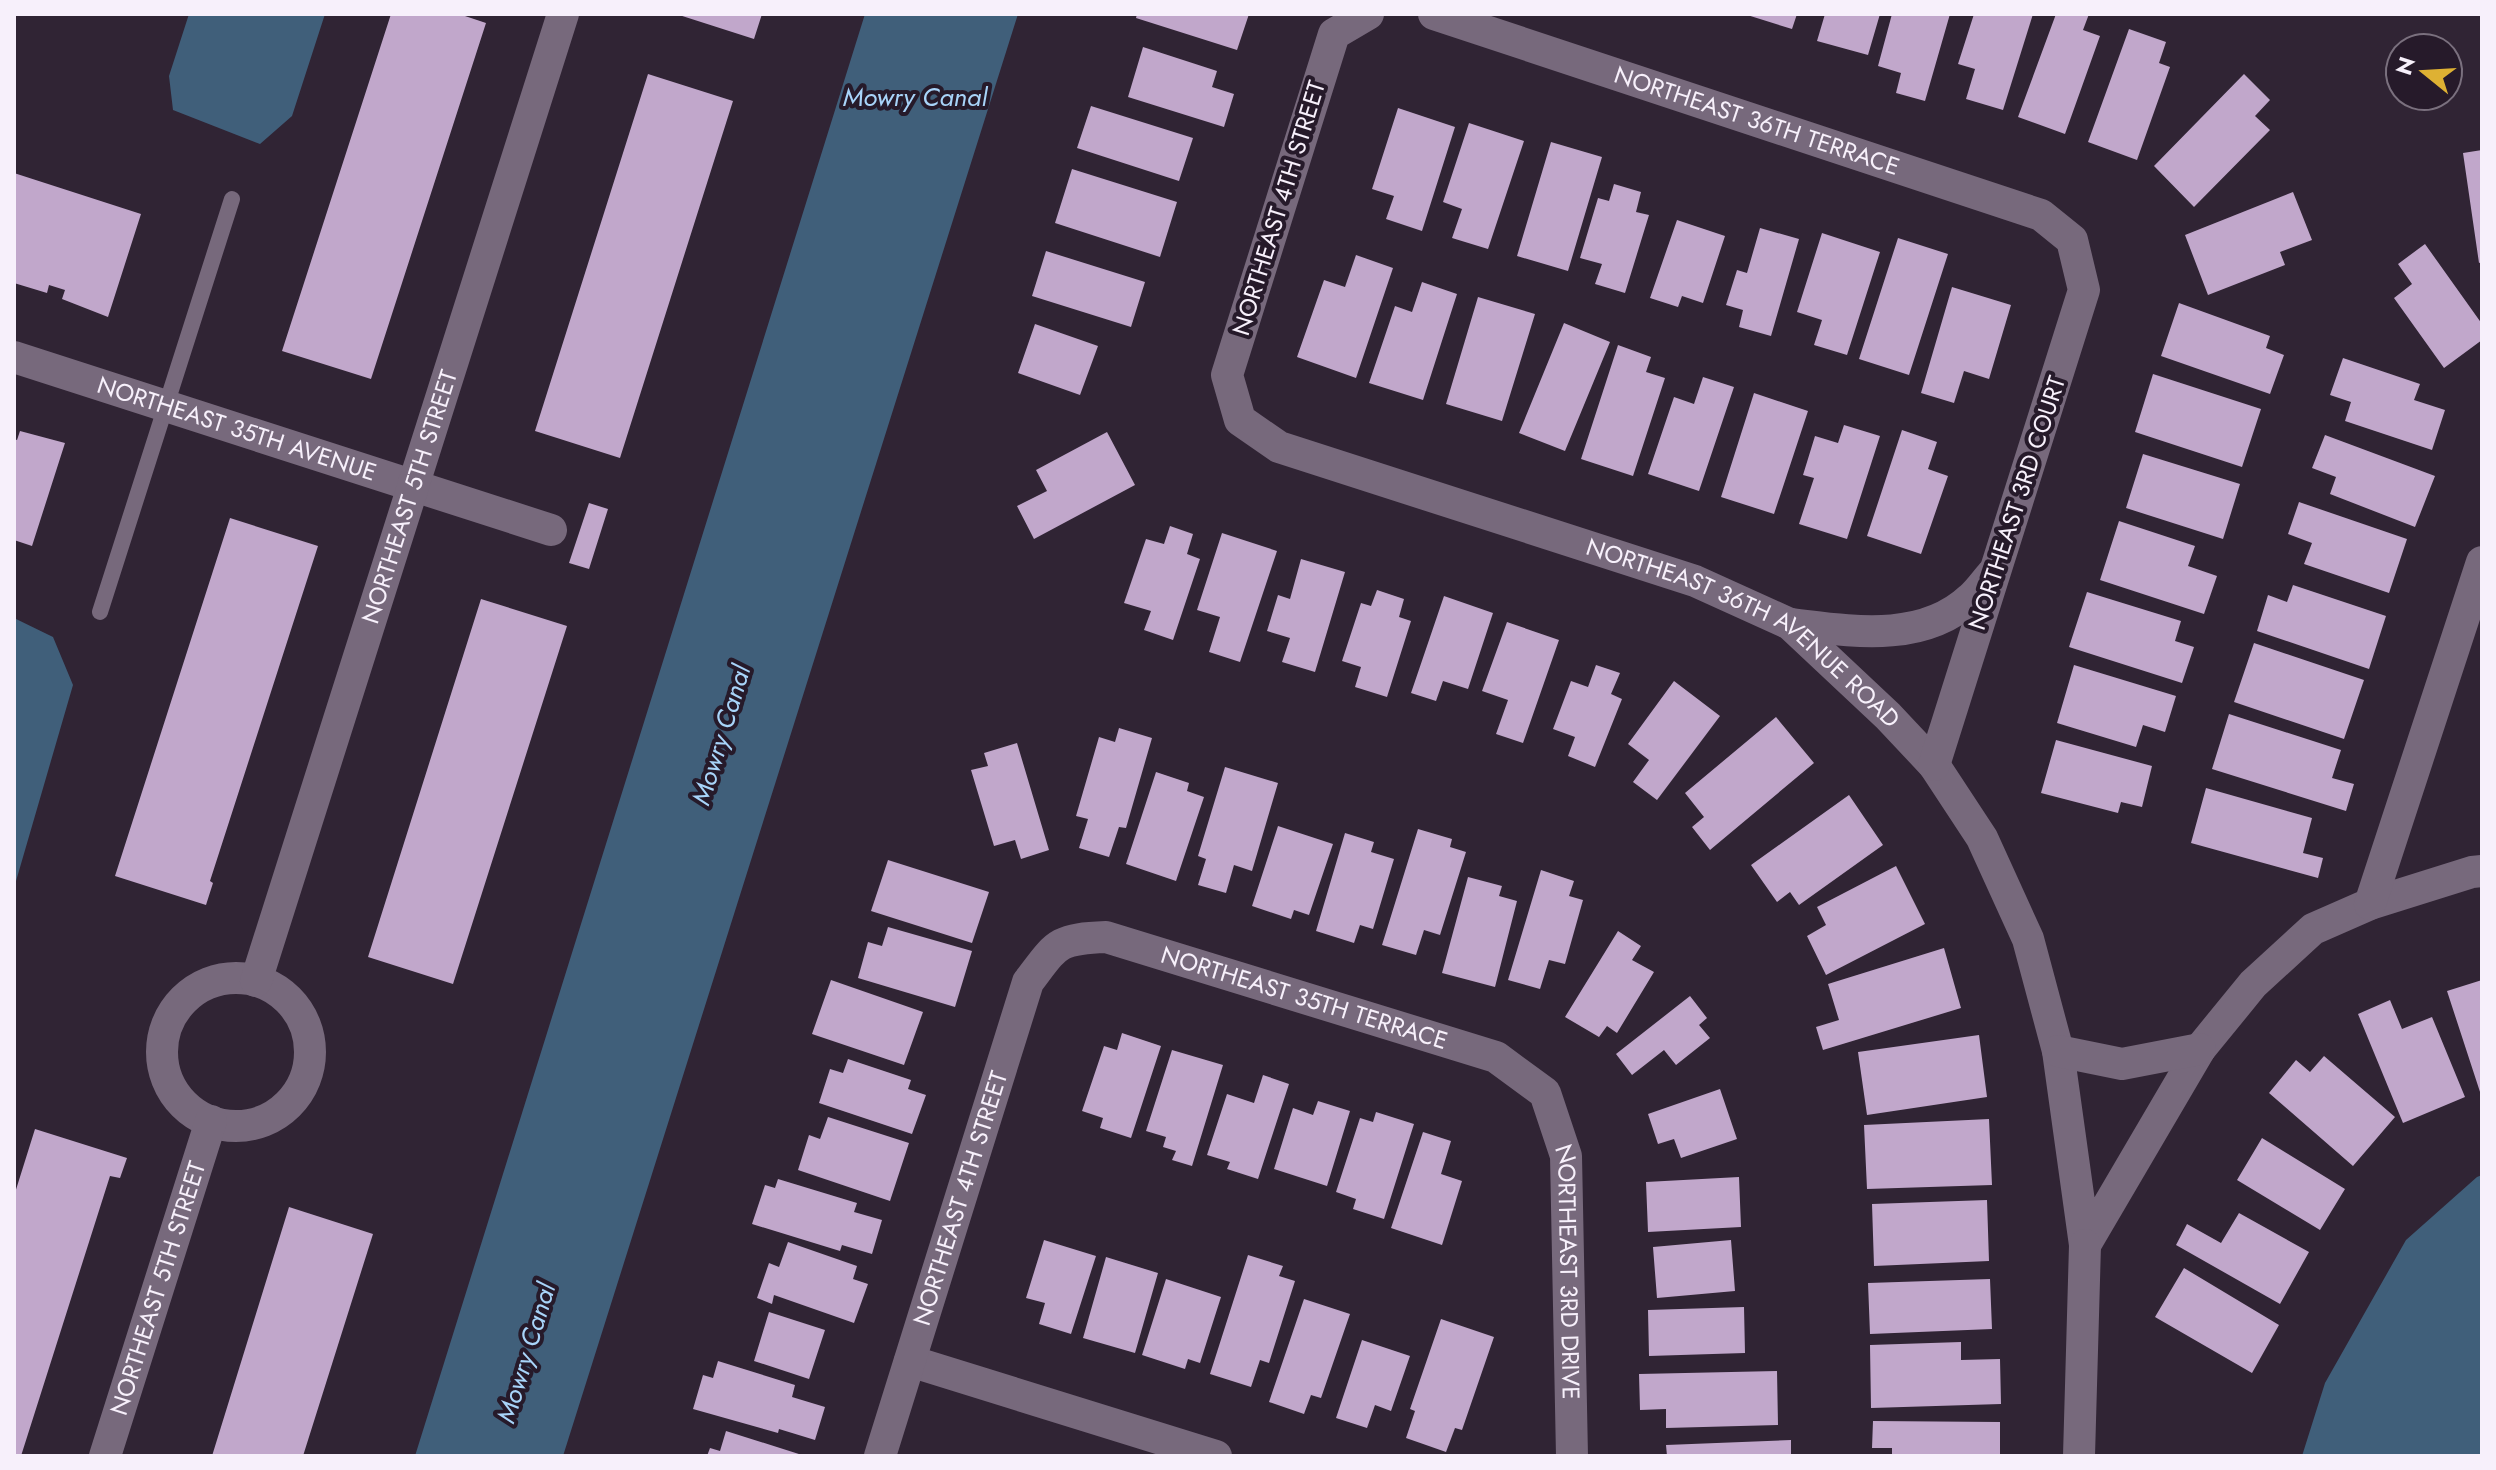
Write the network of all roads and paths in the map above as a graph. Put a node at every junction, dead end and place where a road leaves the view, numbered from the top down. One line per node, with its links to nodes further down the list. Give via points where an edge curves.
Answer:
1 (563, 14): 9 (street, NORTHEAST 5TH STREET)
2 (1368, 14): 8 (street, NORTHEAST 4TH STREET, via 1334,34 1227,375)
3 (1434, 14): 5 (street, NORTHEAST 36TH TERRACE, via 2041,215)
4 (232, 199): 7 (lane)
5 (2072, 240): 12 (street, NORTHEAST 3RD COURT, via 2084,290)
6 (14, 357): 7 (street, NORTHEAST 35TH AVENUE)
7 (166, 406): 9 (street, NORTHEAST 35TH AVENUE); 13 (lane)
8 (1240, 420): 14 (street, NORTHEAST 36TH AVENUE ROAD, via 1279,447 1695,581)
9 (413, 486): 10 (street, NORTHEAST 35TH AVENUE); 19 (street, NORTHEAST 5TH STREET)
10 (551, 530)
11 (2482, 562): 17 (street)
12 (1996, 569): 14 (street, via 1970,599 1923,626 1898,631); 15 (street, NORTHEAST 3RD COURT)
13 (100, 612)
14 (1790, 624): 15 (street, NORTHEAST 36TH AVENUE ROAD)
15 (1934, 765): 21 (street, NORTHEAST 36TH AVENUE ROAD, via 1982,838 2028,939)
16 (2482, 871): 17 (street)
17 (2370, 904): 20 (street, via 2313,929 2253,984)
18 (1055, 947): 22 (street, NORTHEAST 35TH TERRACE, via 1106,937 1496,1057); 25 (street, NORTHEAST 4TH STREET, via 1028,982)
19 (256, 981): 23 (street, via 214,981 194,991 166,1028 162,1054 167,1079 180,1101); 23 (street, via 281,992 297,1010 307,1030 306,1076 293,1099 274,1116 250,1125)
20 (2200, 1049): 21 (street, via 2122,1064); 24 (street)
21 (2058, 1051): 24 (street, NORTHEAST 36TH AVENUE ROAD)
22 (1545, 1093): 29 (street, NORTHEAST 3RD DRIVE, via 1566,1156)
23 (211, 1121): 26 (street, NORTHEAST 5TH STREET)
24 (2085, 1245): 30 (street, NORTHEAST 36TH AVENUE ROAD)
25 (910, 1361): 27 (street, NORTHEAST 4TH STREET); 28 (street)
26 (105, 1456)
27 (880, 1456)
28 (1216, 1456)
29 (1572, 1456)
30 (2079, 1456)

